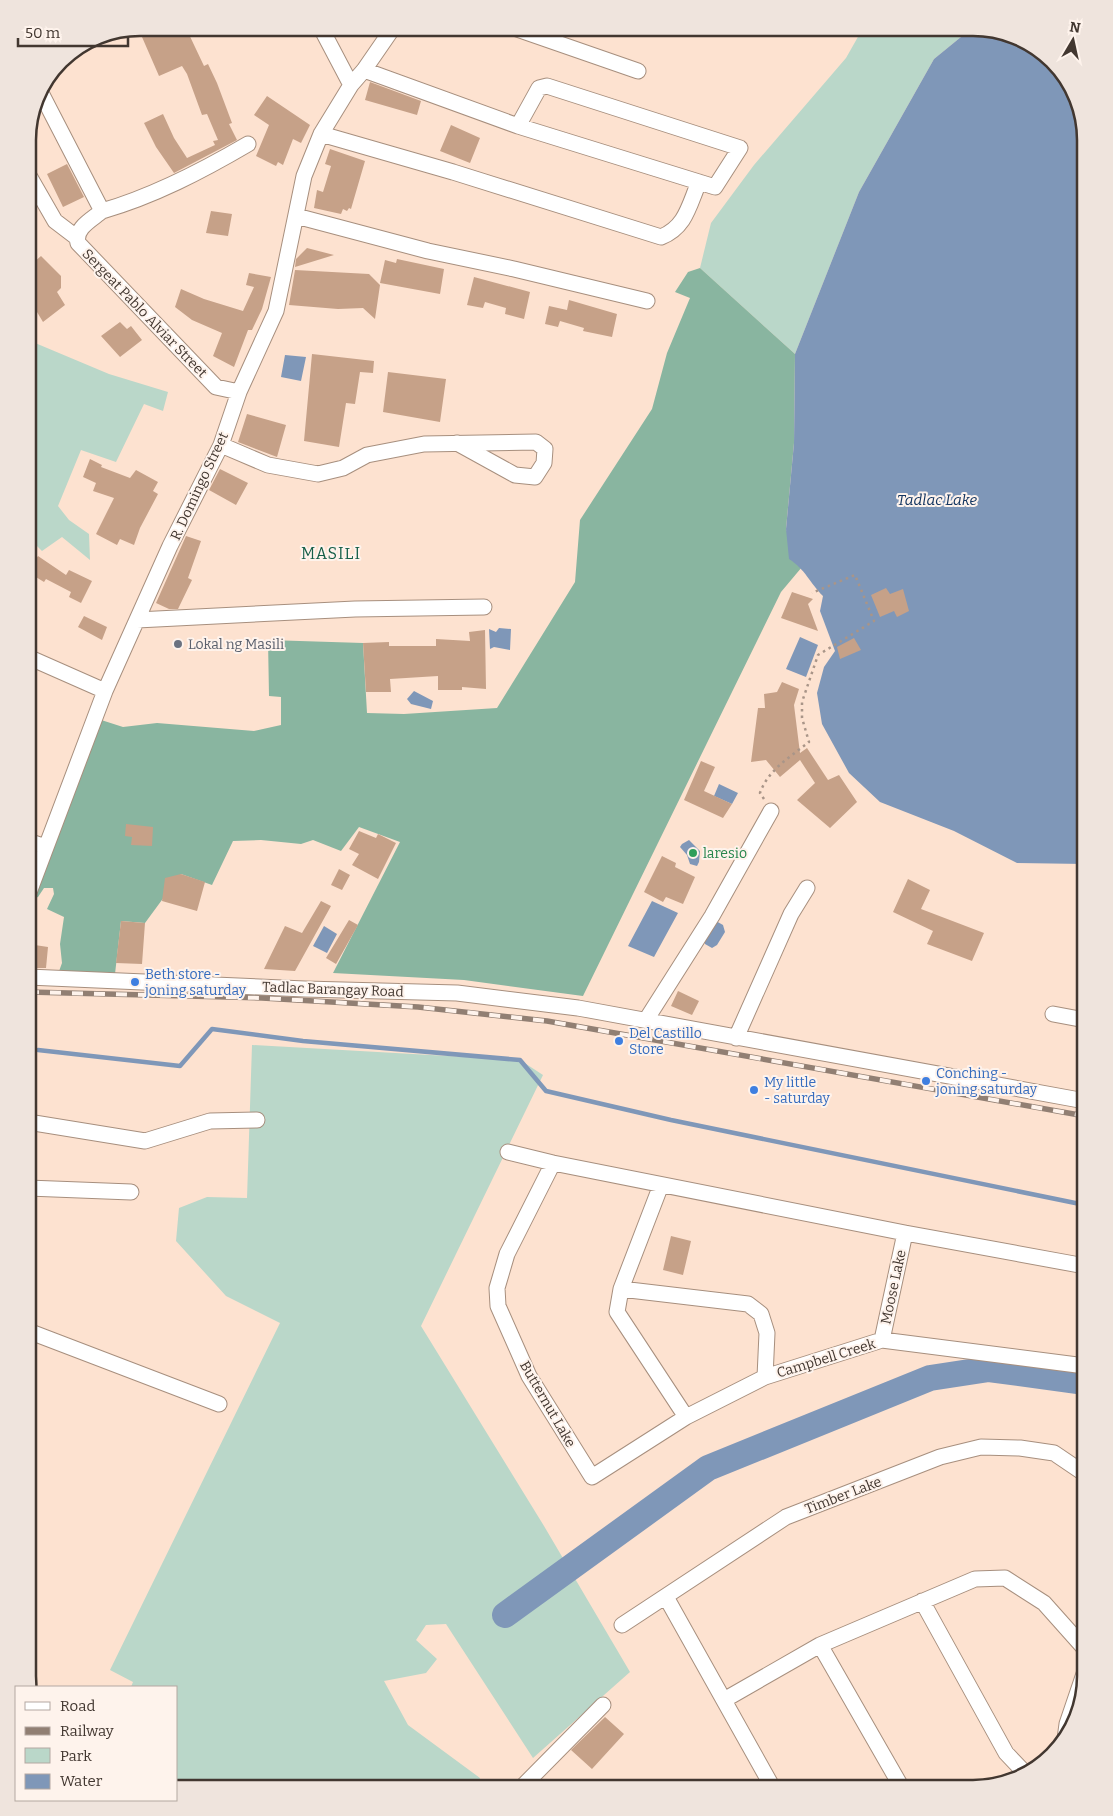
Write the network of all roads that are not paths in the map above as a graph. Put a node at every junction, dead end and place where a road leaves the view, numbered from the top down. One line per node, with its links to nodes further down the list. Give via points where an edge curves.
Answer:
1 (325, 36): 6 (street)
2 (387, 36): 4 (street, R. Domingo Street)
3 (537, 36): 5 (street)
4 (364, 70): 6 (street, R. Domingo Street); 8 (street)
5 (638, 71)
6 (351, 85): 9 (street, R. Domingo Street)
7 (44, 100): 13 (street)
8 (518, 126): 11 (street); 11 (street, via 539,88 547,86 740,148 715,187)
9 (321, 134): 11 (street, via 661,237 675,231 686,214); 14 (street, R. Domingo Street, via 304,176)
10 (248, 144): 13 (street, via 134,202)
11 (698, 182)
12 (36, 188): 15 (street, via 55,220)
13 (102, 210): 15 (street, Sergeat Pablo Alviar Street, via 79,230)
14 (296, 216): 16 (street, via 428,251); 17 (street, R. Domingo Street, via 276,312)
15 (76, 237): 17 (street, Sergeat Pablo Alviar Street, via 78,243 216,387)
16 (647, 301)
17 (239, 392): 19 (street, R. Domingo Street)
18 (457, 443): 18 (street, via 515,475 535,477 544,463 545,449 536,442); 19 (street, via 424,444 367,455 343,468 318,474 268,465)
19 (221, 445): 21 (street, R. Domingo Street)
20 (484, 607): 21 (street, via 356,609)
21 (137, 620): 23 (street, R. Domingo Street)
22 (36, 661): 23 (street)
23 (105, 691): 26 (street, R. Domingo Street)
24 (771, 811): 32 (street, via 712,916)
25 (36, 843): 26 (street)
26 (46, 846): 27 (street, R. Domingo Street)
27 (36, 873)
28 (806, 888): 33 (street, via 791,914)
29 (36, 976): 32 (street, Tadlac Barangay Road, via 457,993)
30 (1053, 1014): 31 (street)
31 (1077, 1018)
32 (646, 1020): 33 (street, Tadlac Barangay Road)
33 (736, 1038): 34 (street, Tadlac Barangay Road)
34 (1077, 1100)
35 (257, 1120): 36 (street, via 210,1121 145,1141)
36 (36, 1123)
37 (508, 1152): 38 (street)
38 (554, 1163): 39 (street); 52 (street, Butternut Lake, via 507,1254 497,1288 498,1306 529,1376)
39 (661, 1185): 42 (street); 44 (street)
40 (36, 1188): 41 (street)
41 (131, 1192)
42 (904, 1233): 43 (street); 46 (street, Moose Lake)
43 (1077, 1264)
44 (621, 1288): 48 (street, via 748,1304 761,1314 767,1333); 50 (street, via 617,1312)
45 (36, 1334): 49 (street)
46 (882, 1340): 47 (street, Campbell Creek); 48 (street, Campbell Creek)
47 (1077, 1365)
48 (764, 1377): 50 (street, Campbell Creek)
49 (219, 1404)
50 (686, 1417): 52 (street, Campbell Creek)
51 (1077, 1468): 53 (street, Timber Lake, via 1054,1453 1020,1448 981,1447 940,1457 786,1517)
52 (592, 1477)
53 (666, 1596): 55 (street, Timber Lake); 58 (street)
54 (922, 1601): 56 (street, via 975,1579 1005,1578 1044,1604); 57 (street); 60 (street, via 1006,1753)
55 (622, 1625)
56 (1077, 1639)
57 (820, 1645): 58 (street); 63 (street)
58 (724, 1700): 62 (street)
59 (603, 1705): 61 (street)
60 (1020, 1768)
61 (529, 1780)
62 (769, 1780)
63 (897, 1780)

